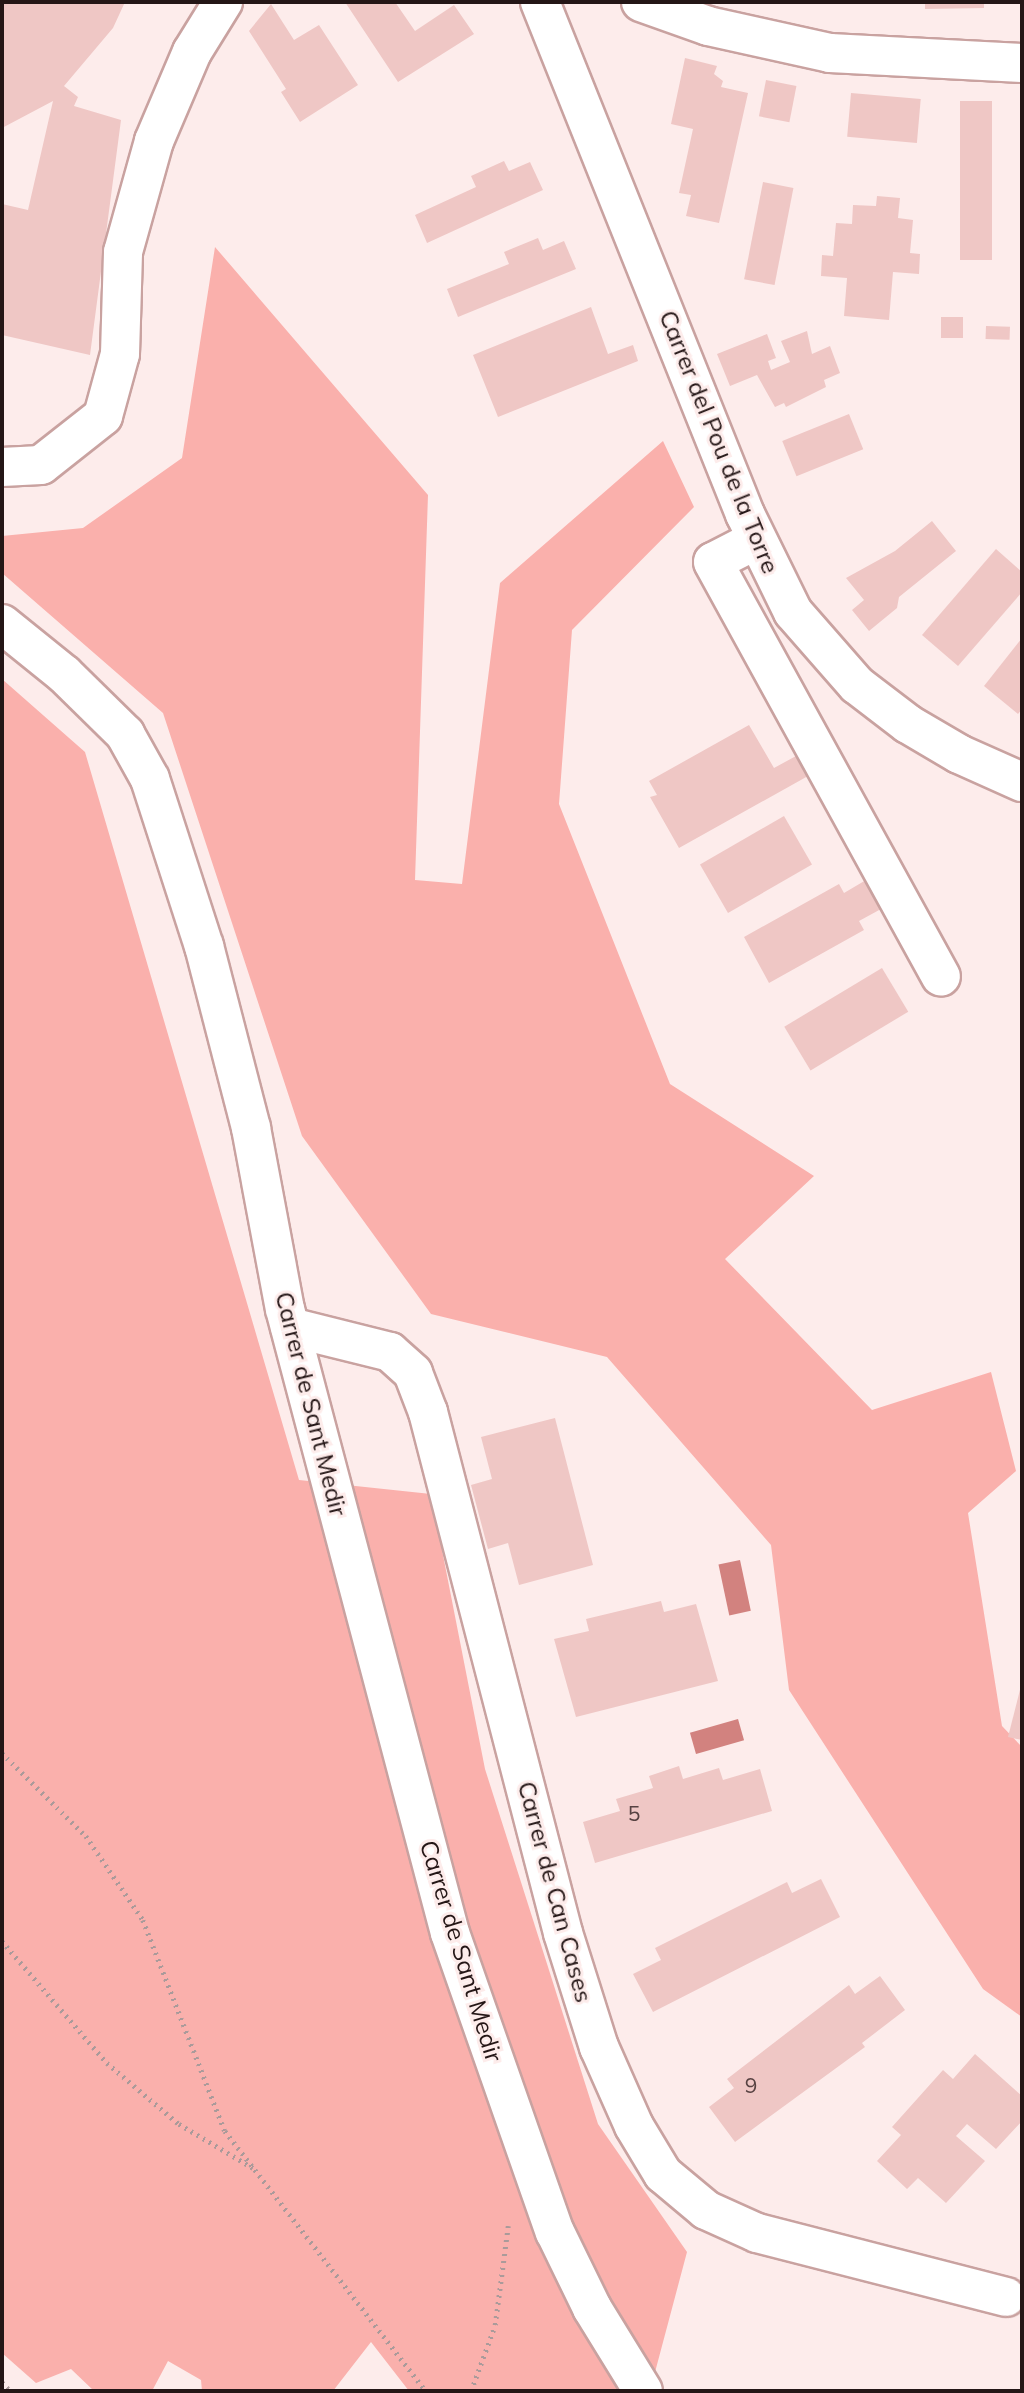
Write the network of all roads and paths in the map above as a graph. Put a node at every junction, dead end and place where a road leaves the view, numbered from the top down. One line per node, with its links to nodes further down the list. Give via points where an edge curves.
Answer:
1 (223, 2): 5 (street, via 192,52 154,141 124,252 120,354 103,416 41,465)
2 (540, 2): 6 (street, Carrer del Pou de la Torre)
3 (641, 2): 4 (street, via 708,26 830,53 919,61)
4 (1022, 62)
5 (2, 467)
6 (756, 540): 8 (street, Carrer del Pou de la Torre, via 793,612 857,685 908,724 959,754); 9 (street, via 713,562)
7 (2, 624): 10 (street, Carrer de Sant Medir, via 64,674 125,734 150,779 211,972 251,1128)
8 (1022, 782)
9 (941, 976)
10 (290, 1327): 15 (street, Carrer de Can Cases, via 390,1352 413,1373 428,1412 563,1933 595,2034 634,2126 663,2174 706,2210 757,2233); 20 (street, Carrer de Sant Medir, via 450,1933 555,2232 592,2308)
11 (2, 1754): 13 (path, via 86,1836 143,1920 225,2131)
12 (2, 1941): 13 (path, via 107,2063 179,2124)
13 (255, 2170): 18 (path)
14 (509, 2221): 19 (path, via 495,2325)
15 (1006, 2297)
16 (2, 2382): 17 (path)
17 (10, 2391)
18 (426, 2391)
19 (471, 2391)
20 (642, 2391)

